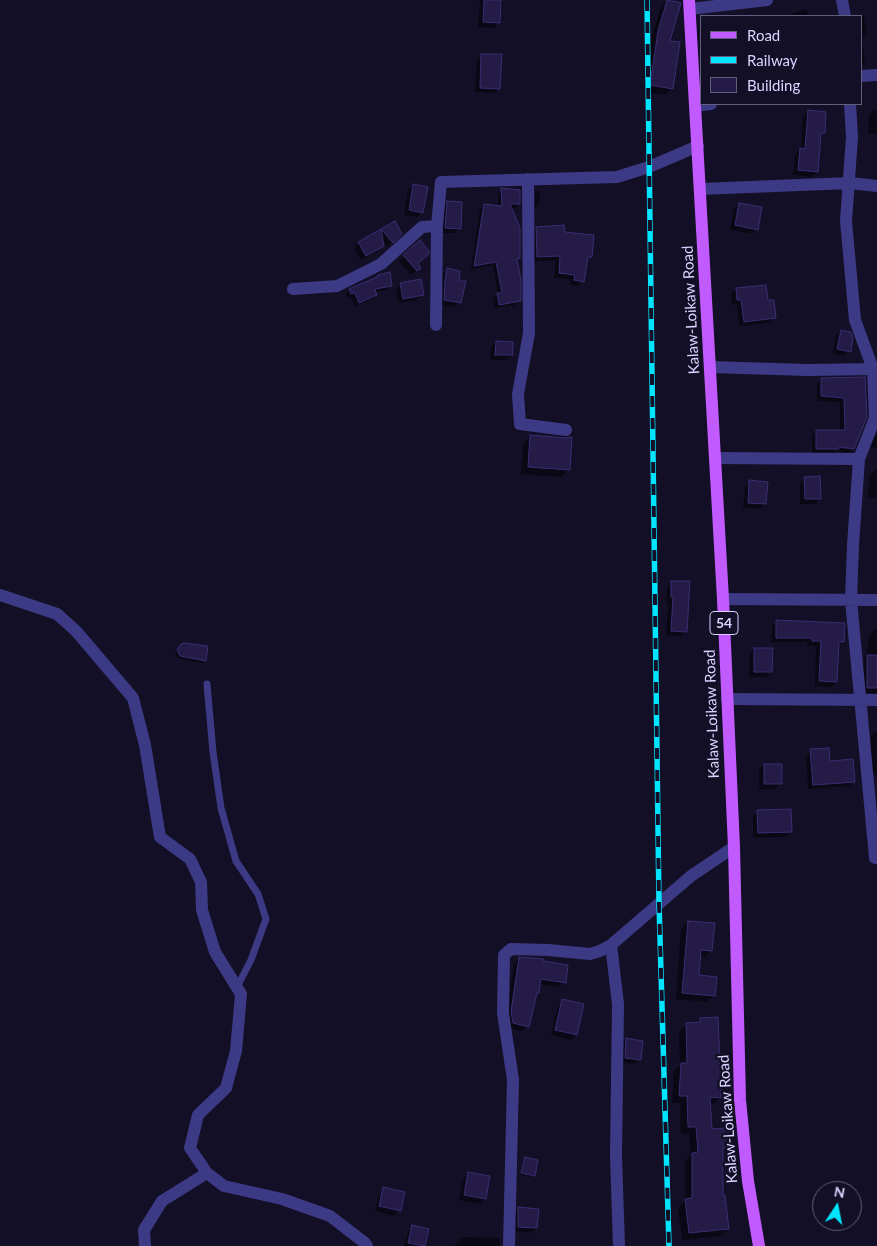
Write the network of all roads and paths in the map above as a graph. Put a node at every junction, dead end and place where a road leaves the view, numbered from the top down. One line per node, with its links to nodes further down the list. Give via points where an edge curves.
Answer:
1 (767, 0): 3 (street)
2 (842, 0): 4 (street)
3 (689, 4): 9 (main road, Kalaw-Loikaw Road / 54)
4 (845, 15)
5 (877, 75): 6 (street)
6 (862, 76)
7 (702, 105): 9 (street)
8 (850, 105): 12 (street)
9 (695, 106): 10 (main road, Kalaw-Loikaw Road / 54)
10 (698, 146): 11 (street, via 617,177); 14 (main road, Kalaw-Loikaw Road / 54)
11 (528, 179): 15 (street, via 441,182); 20 (street, via 529,334 518,394 520,424)
12 (850, 183): 13 (street); 14 (street); 19 (street, via 846,221 855,320)
13 (877, 186)
14 (700, 189): 18 (main road, Kalaw-Loikaw Road / 54)
15 (437, 226): 16 (street, via 422,228 381,264 337,286); 17 (street)
16 (293, 289)
17 (436, 325)
18 (710, 367): 19 (street); 21 (main road, Kalaw-Loikaw Road / 54)
19 (875, 369): 22 (street, via 875,418)
20 (566, 430)
21 (715, 458): 22 (street); 24 (main road, Kalaw-Loikaw Road / 54)
22 (860, 458): 25 (street)
23 (0, 595): 34 (street, via 57,614 76,631 133,698 145,745 160,836 190,859 201,882 202,910 215,952)
24 (723, 599): 25 (street); 28 (main road, Kalaw-Loikaw Road / 54)
25 (851, 600): 26 (street); 29 (street)
26 (877, 600)
27 (207, 684): 34 (lane, via 220,808 236,861 258,894 266,919 251,960)
28 (728, 699): 29 (street); 31 (main road, Kalaw-Loikaw Road / 54)
29 (860, 700): 30 (street); 32 (street)
30 (877, 700)
31 (734, 847): 33 (street, via 691,876); 40 (main road, Kalaw-Loikaw Road / 54, via 740,1100 748,1182)
32 (875, 858)
33 (611, 945): 38 (street, via 590,954 511,949 504,955 503,1013 513,1080); 39 (street, via 618,1004 616,1156)
34 (236, 988): 35 (street, via 241,994 236,1051 226,1088 198,1115 190,1148)
35 (207, 1173): 36 (street, via 162,1201 144,1230); 37 (street, via 224,1186 282,1199 330,1216)
36 (145, 1246)
37 (367, 1246)
38 (509, 1246)
39 (619, 1246)
40 (759, 1246)

